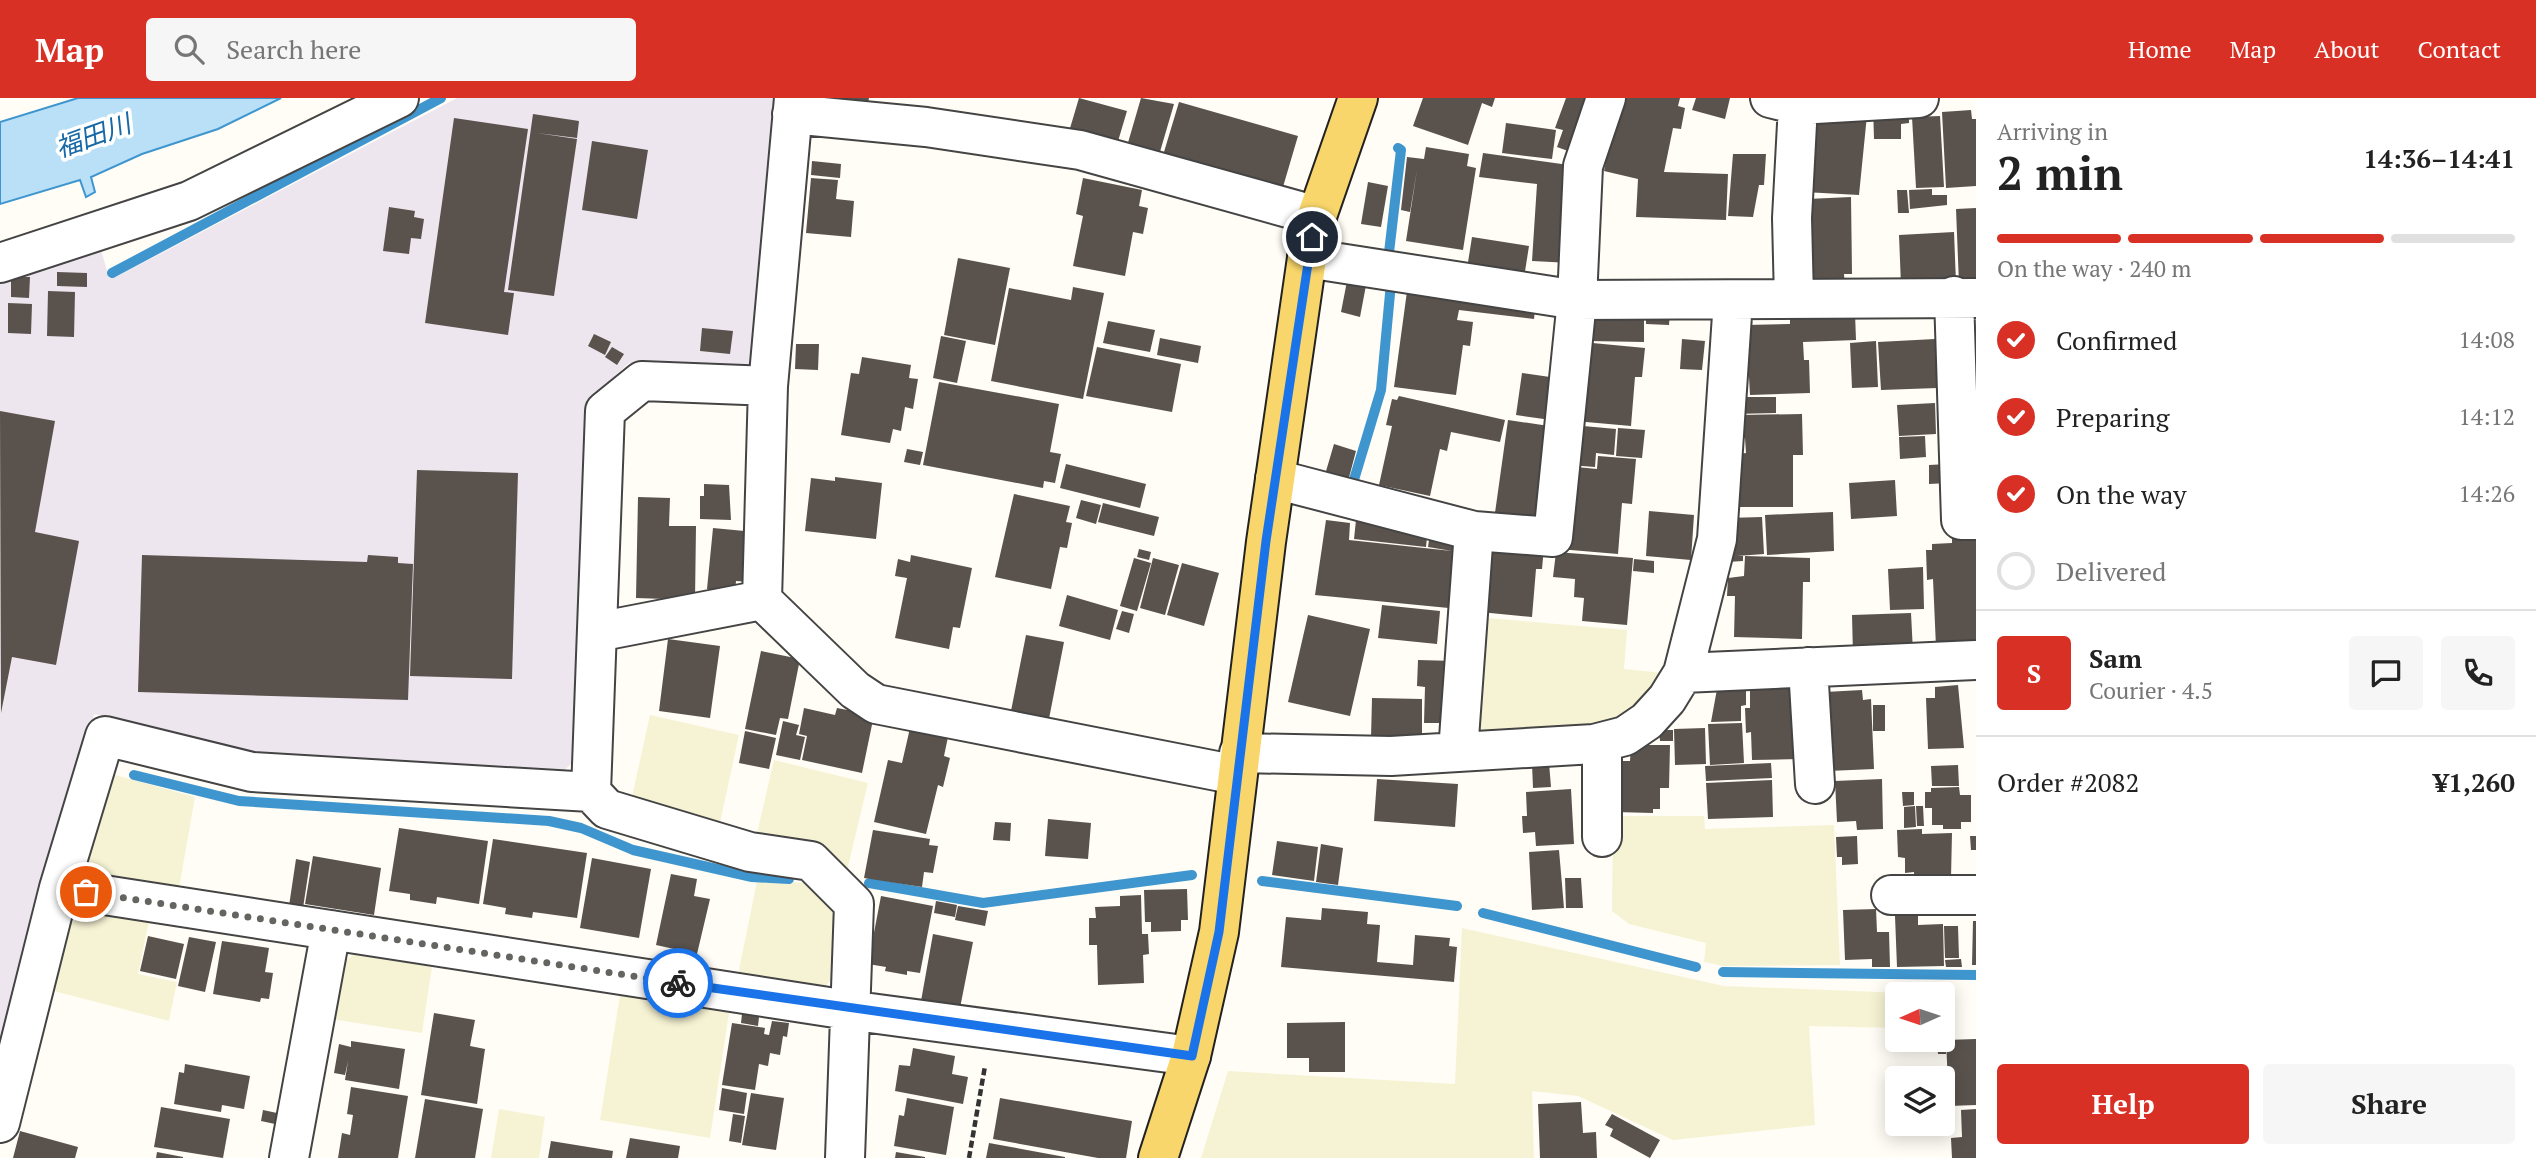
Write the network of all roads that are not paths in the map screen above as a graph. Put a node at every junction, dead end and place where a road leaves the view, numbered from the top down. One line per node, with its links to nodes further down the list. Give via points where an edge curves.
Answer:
1 (399, 98): 9 (street, via 189,201)
2 (1358, 98): 7 (main road)
3 (1606, 98): 12 (street, via 1583,166)
4 (1919, 98): 5 (street)
5 (1784, 102): 11 (street)
6 (793, 106): 7 (street, via 1080,149); 14 (street)
7 (1317, 216): 8 (main road)
8 (1307, 258): 12 (street); 15 (main road)
9 (0, 263)
10 (1965, 297): 11 (street); 16 (street, via 1961,520)
11 (1794, 299): 13 (street)
12 (1577, 300): 13 (street); 17 (street, via 1553,537)
13 (1732, 300): 22 (street, via 1717,538)
14 (768, 386): 18 (street); 19 (street, via 642,381 605,411)
15 (1275, 479): 17 (street); 25 (main road)
16 (1976, 520)
17 (1474, 531): 24 (street)
18 (762, 600): 19 (street); 25 (street, via 855,690 876,704)
19 (597, 632): 27 (street)
20 (1976, 660): 21 (street)
21 (1808, 667): 22 (street); 26 (street)
22 (1683, 673): 23 (street, via 1647,721 1625,736)
23 (1602, 742): 24 (street); 28 (street)
24 (1458, 752): 25 (street)
25 (1238, 764): 34 (main road, via 1219,932)
26 (1815, 784)
27 (591, 792): 29 (street, via 252,772 105,736); 33 (street, via 607,809 750,852 811,861 854,904)
28 (1602, 837)
29 (59, 888): 32 (street); 35 (street)
30 (1891, 895): 31 (street)
31 (1976, 895)
32 (331, 930): 33 (street); 36 (street)
33 (848, 1010): 34 (street); 37 (street)
34 (1192, 1056): 38 (main road)
35 (0, 1123)
36 (289, 1158)
37 (845, 1158)
38 (1158, 1158)

